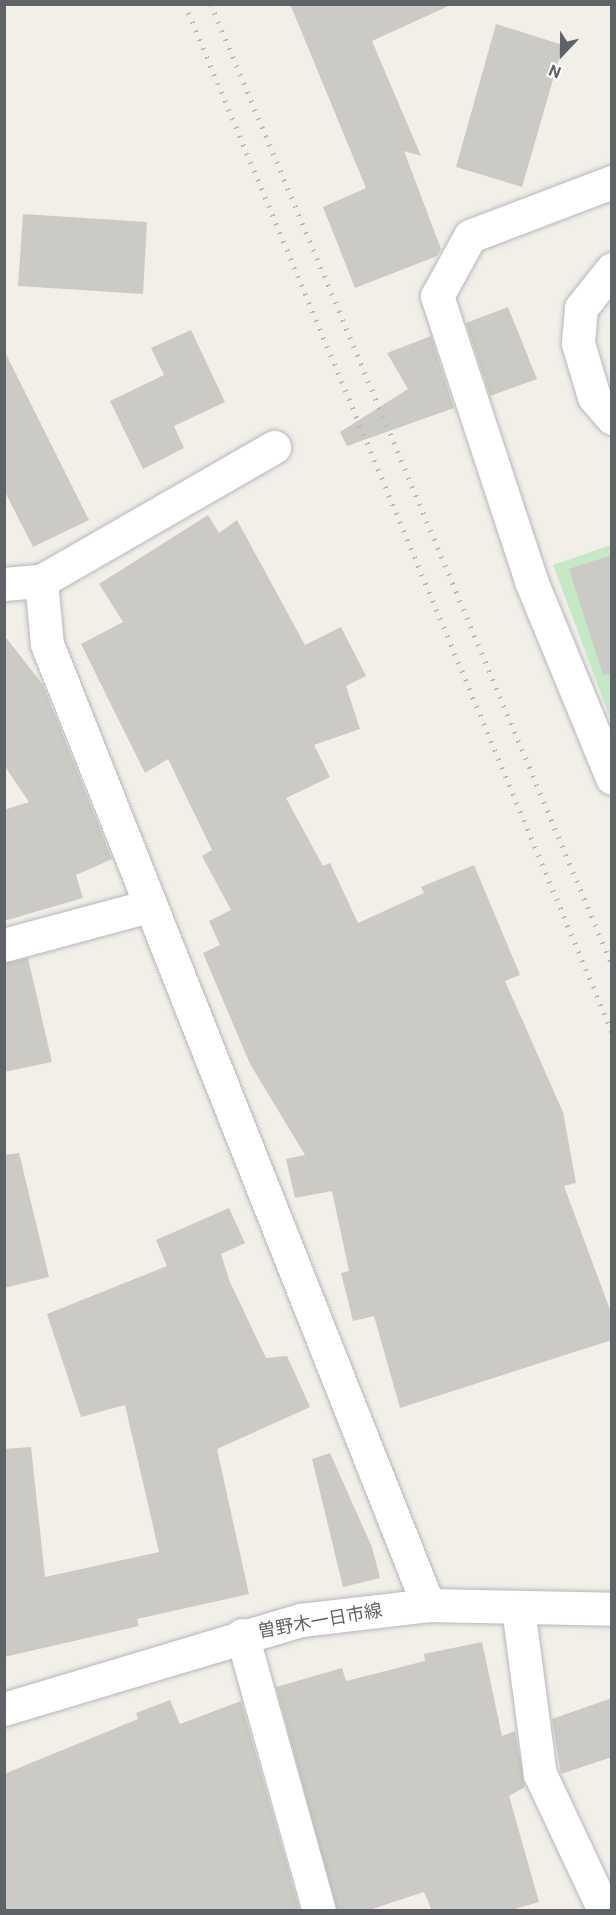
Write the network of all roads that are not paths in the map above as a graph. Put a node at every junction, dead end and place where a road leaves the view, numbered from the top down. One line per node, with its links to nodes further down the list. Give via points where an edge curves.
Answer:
1 (612, 182): 7 (street, via 470,236 437,296 531,581)
2 (612, 269): 3 (street, via 581,308 578,343 594,397)
3 (612, 418)
4 (274, 447): 5 (street)
5 (41, 580): 6 (street); 8 (street, via 47,644)
6 (4, 584)
7 (612, 778)
8 (149, 906): 9 (street); 10 (street)
9 (4, 945)
10 (428, 1605): 11 (street, 曽野木一日市線); 13 (street, 曽野木一日市線, via 301,1620)
11 (518, 1608): 12 (street, 曽野木一日市線); 16 (street, via 540,1774)
12 (612, 1609)
13 (242, 1635): 14 (street, 曽野木一日市線); 15 (street)
14 (4, 1709)
15 (319, 1911)
16 (604, 1911)

